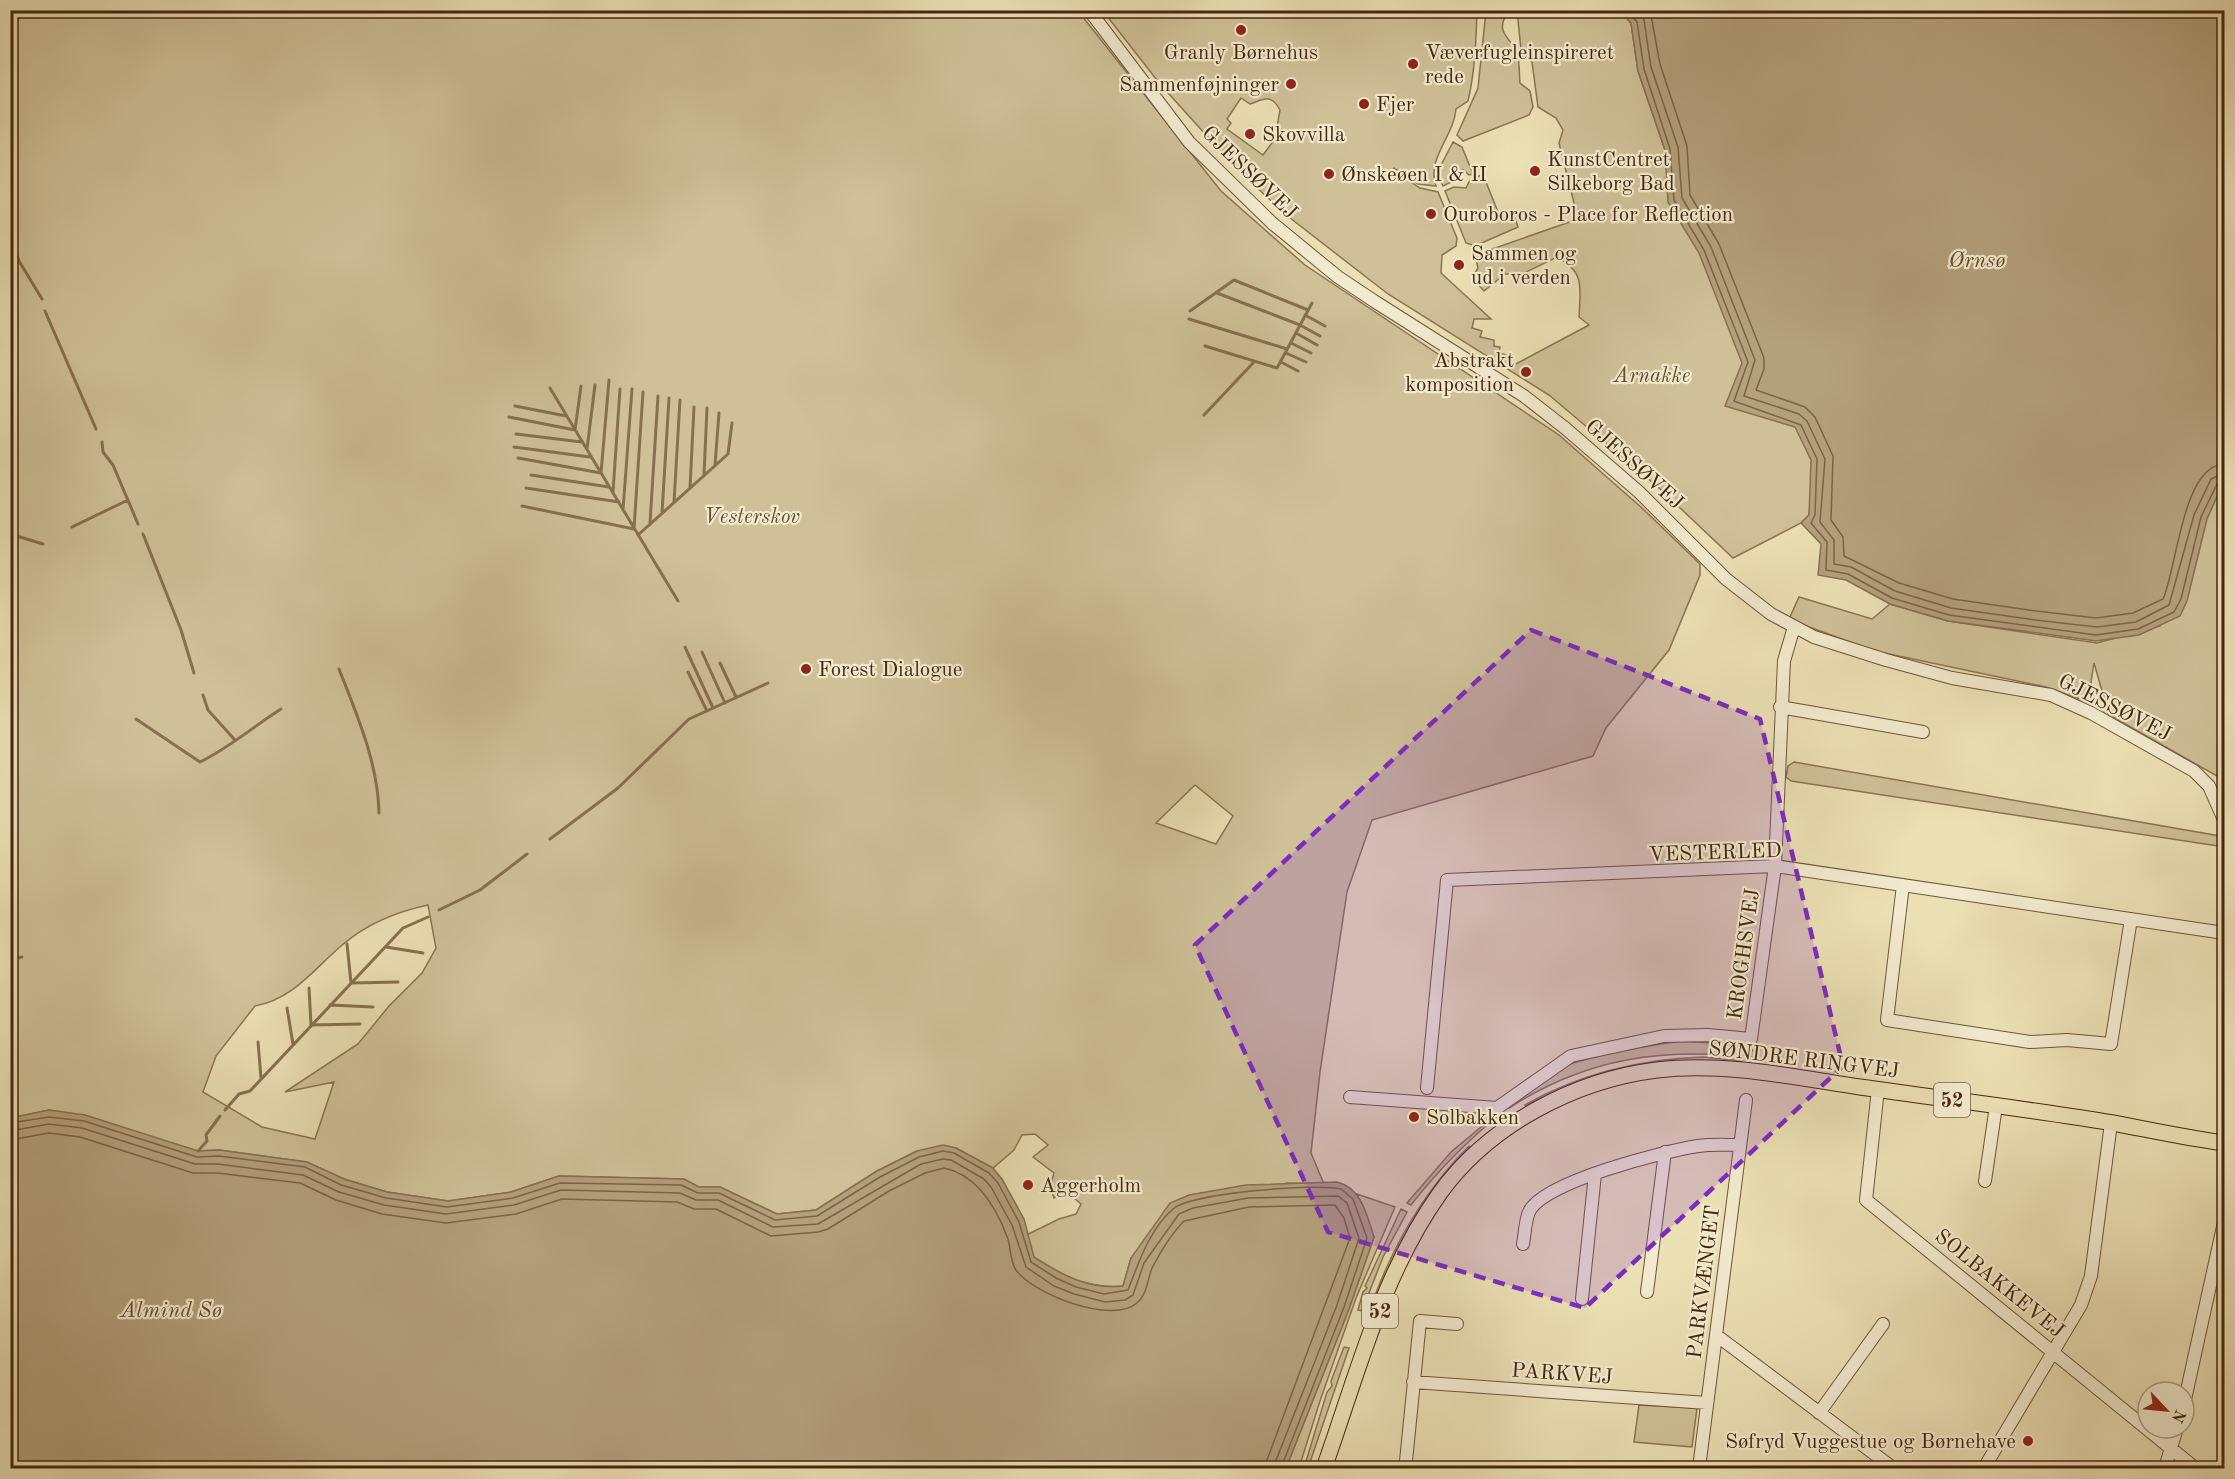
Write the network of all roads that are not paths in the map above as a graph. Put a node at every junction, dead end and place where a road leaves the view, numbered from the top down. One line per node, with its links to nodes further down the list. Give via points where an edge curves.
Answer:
1 (1089, 10): 2 (street, GJESSØVEJ, via 1189,142 1272,222 1374,302 1524,396 1639,492 1726,579)
2 (1794, 627): 3 (street, KROGHSVEJ, via 1784,661); 5 (street, GJESSØVEJ, via 1913,668 2044,692 2068,702 2194,771 2209,786)
3 (1780, 707): 4 (street); 6 (street, KROGHSVEJ)
4 (1923, 732)
5 (2224, 820)
6 (1775, 866): 7 (street, VESTERLED); 10 (street, VESTERLED, via 1447,880); 12 (street, KROGHSVEJ, via 1751,1039 1664,1036 1571,1056 1497,1108)
7 (1903, 885): 8 (street, VESTERLED); 8 (street, via 1887,1020 2030,1042 2111,1044)
8 (2131, 919): 9 (street, VESTERLED)
9 (2224, 933)
10 (1427, 1088)
11 (1878, 1089): 14 (main road, SØNDRE RINGVEJ / 52); 28 (street, SOLBAKKEVEJ, via 1866,1200); 35 (main road, SØNDRE RINGVEJ / 52, via 1745,1071 1694,1067 1656,1070 1566,1095 1513,1124 1449,1182 1418,1226 1394,1273)
12 (1350, 1097)
13 (1746, 1100): 17 (street, PARKVÆNGET)
14 (1996, 1106): 15 (main road, SØNDRE RINGVEJ / 52); 20 (street)
15 (2112, 1123): 16 (main road, SØNDRE RINGVEJ / 52); 28 (street, via 2091,1276 2081,1305)
16 (2224, 1143)
17 (1740, 1145): 18 (street); 27 (street, PARKVÆNGET)
18 (1665, 1152): 19 (street); 23 (street)
19 (1595, 1174): 22 (street, via 1569,1182 1529,1210); 24 (street)
20 (1985, 1181)
21 (2224, 1222): 29 (street)
22 (1523, 1244)
23 (1647, 1292)
24 (1582, 1299)
25 (1457, 1324): 30 (street, via 1419,1321)
26 (1883, 1324): 32 (street)
27 (1716, 1335): 31 (street, PARKVÆNGET); 32 (street)
28 (2055, 1352): 34 (street, SOLBAKKEVEJ); 39 (street)
29 (2189, 1380)
30 (1413, 1382): 31 (street, PARKVEJ); 36 (street, via 1406,1461)
31 (1707, 1403): 37 (street, PARKVÆNGET)
32 (1819, 1413): 38 (street)
33 (2174, 1440): 34 (street)
34 (2171, 1449): 40 (street); 41 (street, SOLBAKKEVEJ)
35 (1324, 1468)
36 (1410, 1468)
37 (1699, 1468)
38 (1893, 1468)
39 (1984, 1468)
40 (2165, 1468)
41 (2195, 1468)

